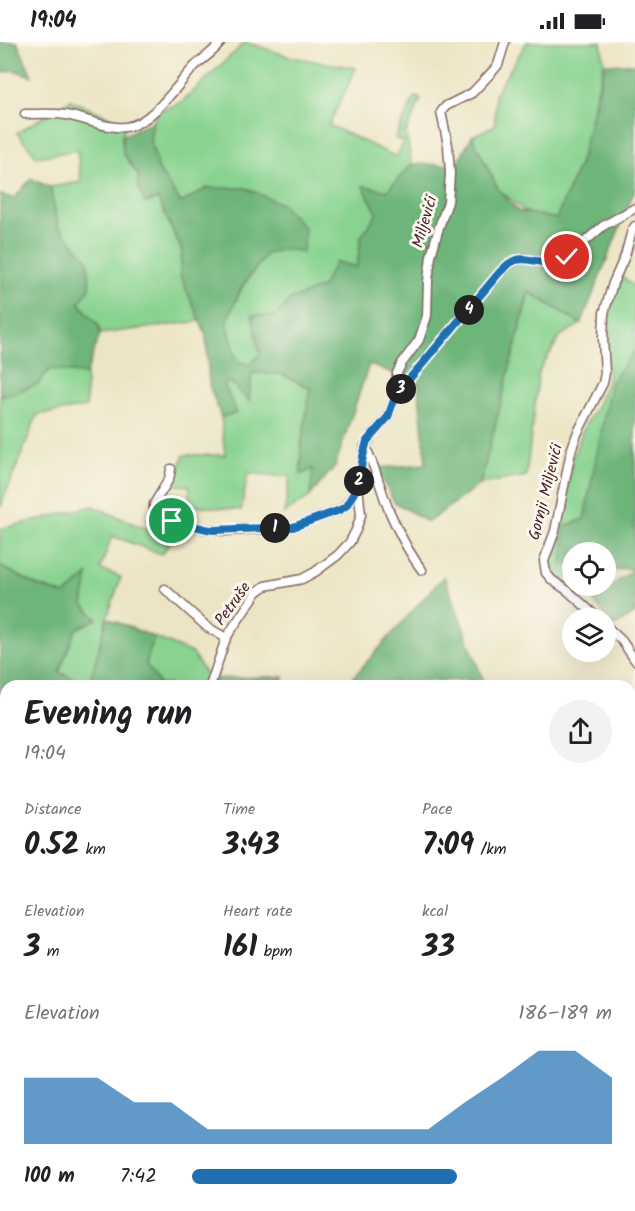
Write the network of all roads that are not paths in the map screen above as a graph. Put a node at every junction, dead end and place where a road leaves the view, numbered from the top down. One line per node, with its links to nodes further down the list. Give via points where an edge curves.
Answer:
1 (220, 42): 3 (street, via 165,102 132,125 105,125 65,114)
2 (505, 42): 6 (street, Miljevići, via 492,72 472,93 441,112 448,145 448,202 431,256 427,316 420,340)
3 (24, 114)
4 (635, 208): 7 (street, via 603,226 567,257 510,263)
5 (635, 226): 14 (street, Gornji Miljevići, via 604,313 603,383 571,452 555,531 544,561 552,580)
6 (397, 373): 7 (street, via 402,378); 8 (street)
7 (411, 377): 8 (street)
8 (396, 394): 9 (street, Petruše, via 388,417)
9 (365, 446): 11 (street, Petruše); 12 (street, via 392,518)
10 (171, 469): 11 (street, Petruše, via 154,504 154,515 204,530 293,527 340,510)
11 (358, 486): 16 (street, Petruše, via 361,515 350,542 302,579 261,588)
12 (422, 570)
13 (165, 589): 16 (street, via 207,627)
14 (587, 608)
15 (616, 635): 17 (street)
16 (226, 638): 18 (street, Petruše)
17 (635, 660)
18 (212, 680)

